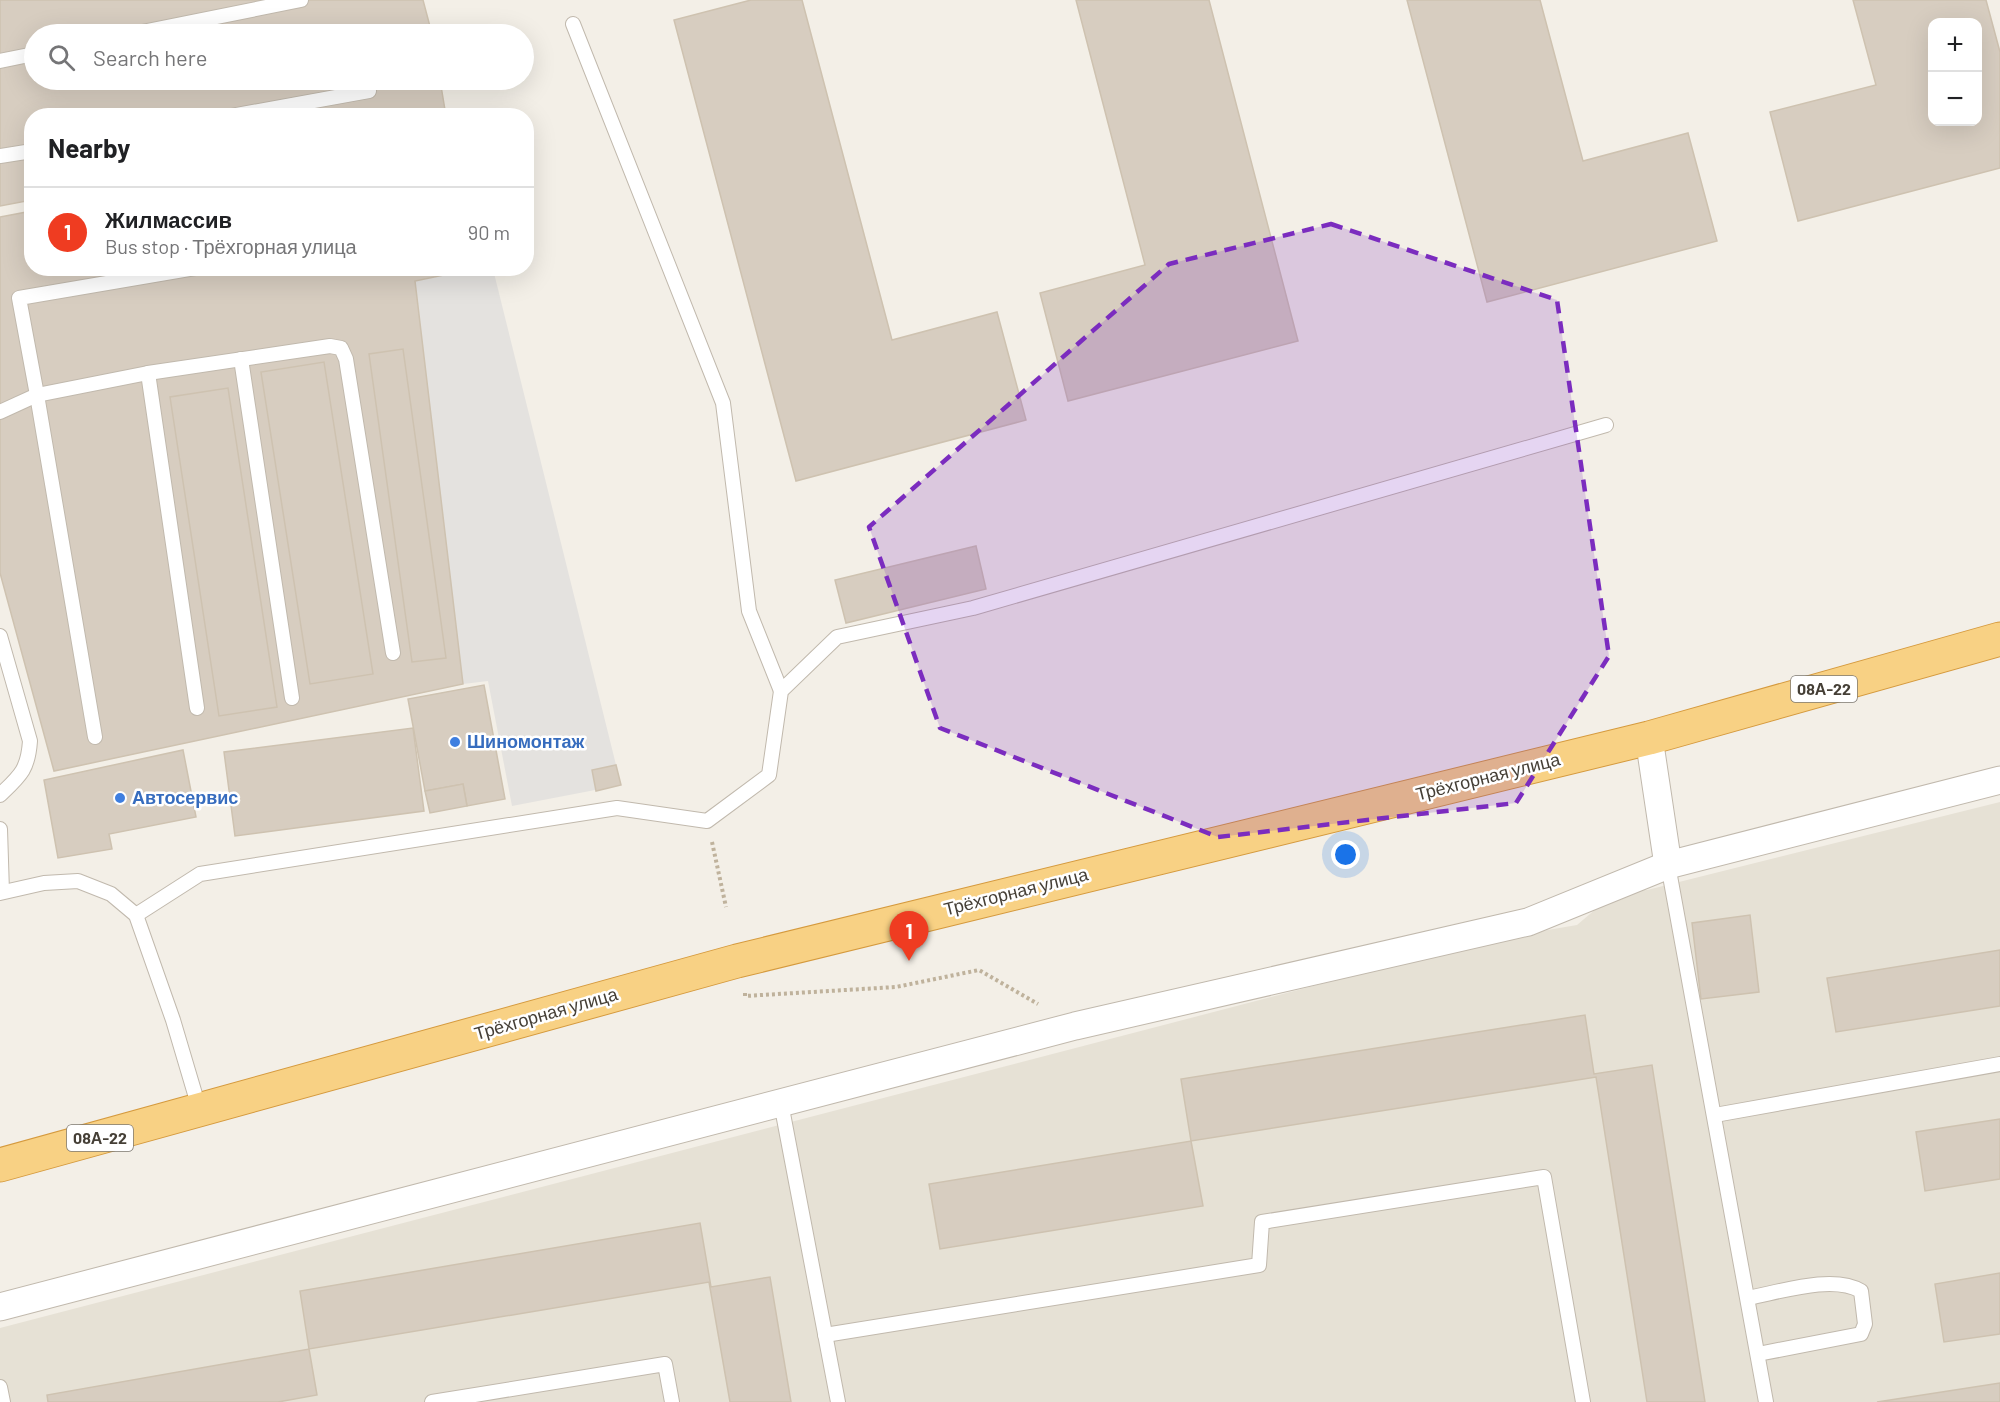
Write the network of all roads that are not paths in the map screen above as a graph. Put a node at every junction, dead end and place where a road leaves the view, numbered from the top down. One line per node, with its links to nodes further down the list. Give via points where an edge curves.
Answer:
1 (301, 0): 2 (lane)
2 (182, 24)
3 (573, 24): 19 (lane, via 723,403 749,611)
4 (24, 56): 5 (lane)
5 (0, 61)
6 (369, 91): 7 (lane)
7 (275, 108)
8 (24, 152): 9 (lane)
9 (0, 156)
10 (148, 276): 13 (lane, via 19,298)
11 (241, 359): 12 (lane); 18 (lane, via 330,346 341,348 346,358); 20 (lane)
12 (148, 373): 13 (lane); 21 (lane)
13 (37, 395): 14 (lane); 22 (lane)
14 (0, 412)
15 (1606, 425): 19 (lane, via 973,608 837,637)
16 (0, 636): 25 (lane, via 30,741 22,775)
17 (2000, 639): 23 (highway, Трёхгорная улица / 08А-22)
18 (393, 653)
19 (781, 691): 29 (lane, via 769,775 707,821 617,808 200,874)
20 (292, 698)
21 (197, 708)
22 (95, 737)
23 (1648, 738): 27 (street); 32 (highway, Трёхгорная улица / 08А-22, via 737,961)
24 (2000, 780): 27 (street)
25 (0, 795)
26 (0, 829): 28 (lane)
27 (1668, 865): 31 (street, via 1528,922 1075,1026); 33 (lane)
28 (1, 893): 29 (lane, via 44,883 78,881 111,894)
29 (136, 915): 32 (lane)
30 (2000, 1064): 33 (lane)
31 (781, 1103): 36 (street); 37 (lane)
32 (200, 1111): 34 (highway, Трёхгорная улица / 08А-22)
33 (1715, 1115): 35 (lane)
34 (0, 1165)
35 (1748, 1298): 38 (lane); 38 (lane, via 1831,1283 1850,1284 1861,1291 1865,1324 1861,1334)
36 (0, 1306)
37 (825, 1335): 43 (lane); 44 (lane, via 1259,1265 1262,1222 1544,1177)
38 (1758, 1354): 45 (lane)
39 (0, 1387): 40 (lane)
40 (3, 1402)
41 (432, 1402): 42 (lane, via 665,1364)
42 (672, 1402)
43 (838, 1402)
44 (1583, 1402)
45 (1766, 1402)

